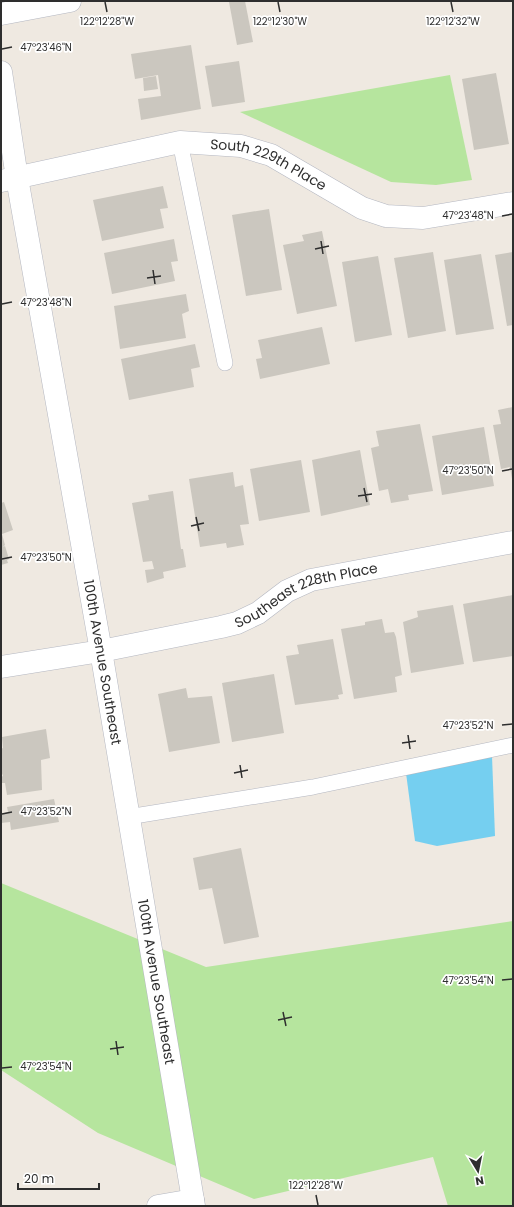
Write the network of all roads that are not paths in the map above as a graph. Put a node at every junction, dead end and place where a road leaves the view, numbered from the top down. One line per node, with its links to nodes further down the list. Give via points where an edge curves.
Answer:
1 (70, 1): 2 (street)
2 (1, 14)
3 (1, 72): 5 (street, 100th Avenue Southeast)
4 (180, 142): 5 (street, South 229th Place); 6 (street, South 229th Place, via 241,146 271,155 362,208 386,216 423,218); 7 (lane)
5 (9, 179): 9 (street, 100th Avenue Southeast)
6 (513, 203)
7 (225, 363)
8 (513, 542): 9 (street, Southeast 228th Place, via 311,580 287,590 258,613 237,623)
9 (101, 651): 10 (street, Southeast 228th Place); 12 (street, 100th Avenue Southeast)
10 (1, 667)
11 (513, 745): 12 (lane, via 313,787)
12 (128, 817): 13 (street, 100th Avenue Southeast)
13 (193, 1203): 14 (street)
14 (158, 1206)

